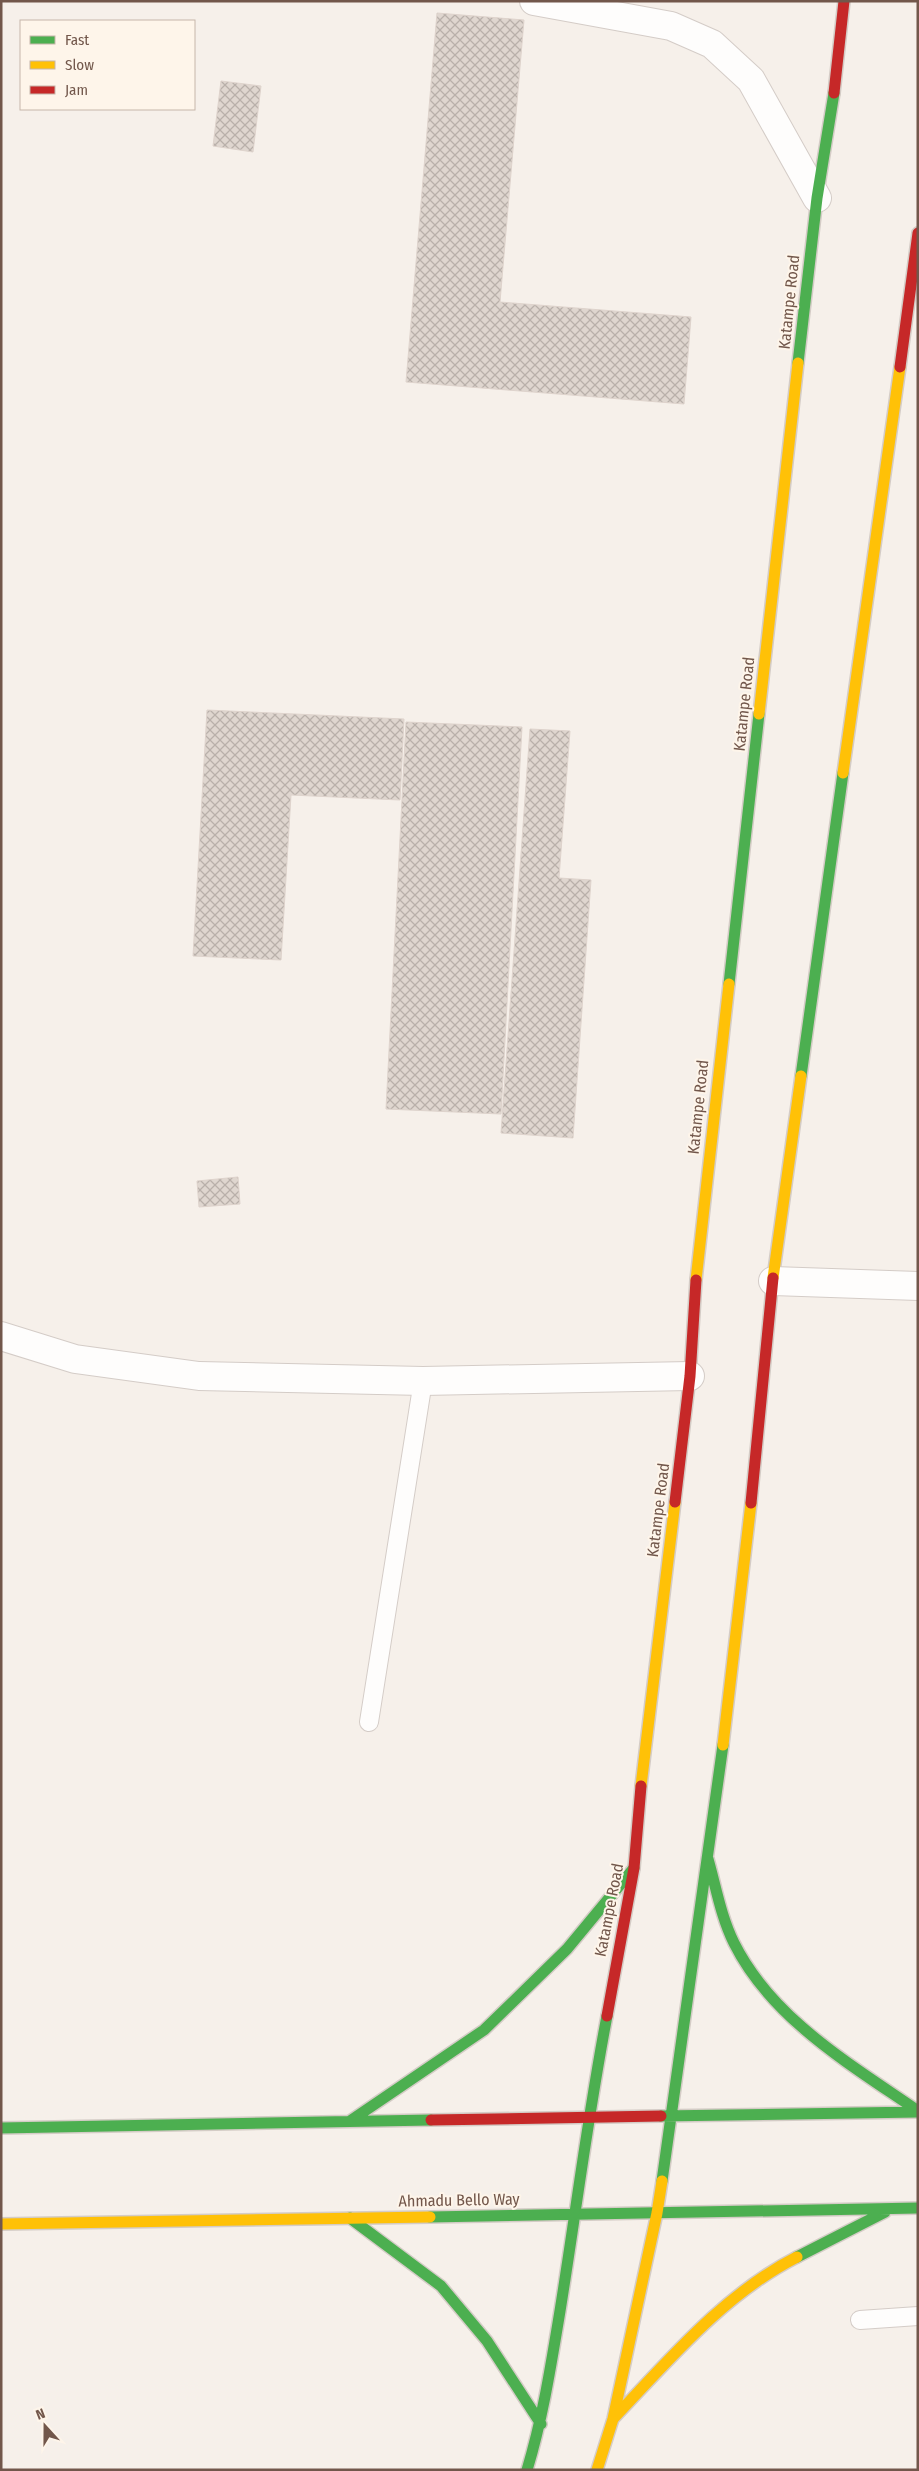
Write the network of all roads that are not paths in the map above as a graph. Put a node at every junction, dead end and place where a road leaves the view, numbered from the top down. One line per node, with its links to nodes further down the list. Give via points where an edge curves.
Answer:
1 (534, 1): 3 (street, via 671,26 712,44 751,80)
2 (844, 1): 3 (main road, Katampe Road, via 834,94)
3 (817, 198): 8 (main road, Katampe Road, via 696,1278)
4 (918, 233): 5 (main road)
5 (772, 1281): 6 (street); 11 (main road, via 745,1570)
6 (918, 1286)
7 (1, 1336): 9 (street, via 75,1359 198,1376)
8 (690, 1376): 9 (street); 12 (main road, Katampe Road)
9 (423, 1381): 10 (lane)
10 (369, 1722)
11 (708, 1858): 13 (main road, via 733,1942 764,1990 806,2030); 15 (main road)
12 (634, 1868): 14 (main road, Katampe Road); 16 (main road, via 567,1949 484,2030)
13 (918, 2111): 15 (main road)
14 (588, 2116): 15 (main road); 16 (main road); 21 (main road, Katampe Road)
15 (670, 2116): 20 (main road)
16 (350, 2121): 17 (main road)
17 (1, 2128)
18 (918, 2208): 19 (main road, Ahmadu Bello Way)
19 (892, 2209): 20 (main road, Ahmadu Bello Way); 26 (main road, via 769,2271 698,2329)
20 (657, 2213): 21 (main road, Ahmadu Bello Way); 26 (main road)
21 (576, 2214): 22 (main road, Ahmadu Bello Way); 27 (main road, Katampe Road)
22 (350, 2218): 23 (main road, Ahmadu Bello Way); 27 (main road, via 441,2286 487,2341)
23 (1, 2224)
24 (918, 2316): 25 (lane)
25 (860, 2320)
26 (612, 2419): 29 (main road)
27 (541, 2424): 28 (main road, Katampe Road)
28 (527, 2470)
29 (597, 2470)

